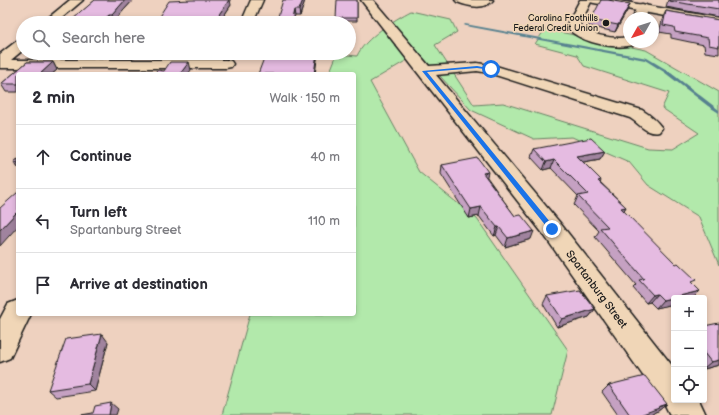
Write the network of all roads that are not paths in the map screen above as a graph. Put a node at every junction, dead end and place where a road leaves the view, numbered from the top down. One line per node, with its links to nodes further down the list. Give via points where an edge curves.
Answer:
1 (77, 0): 10 (street)
2 (257, 0): 11 (street)
3 (367, 0): 17 (street, Spartanburg Street)
4 (461, 0): 5 (street, via 474,4)
5 (486, 0)
6 (586, 0): 13 (street, via 572,26 574,31)
7 (594, 0): 8 (street)
8 (636, 12)
9 (659, 15): 12 (street)
10 (57, 16)
11 (250, 16)
12 (719, 22)
13 (623, 42)
14 (16, 49): 15 (street)
15 (0, 62): 16 (street)
16 (227, 64)
17 (424, 71): 18 (street, via 477,67 491,69 636,114); 21 (street, Spartanburg Street, via 552,229)
18 (653, 128)
19 (16, 316): 20 (street)
20 (0, 348)
21 (671, 389)
22 (681, 403): 23 (street)
23 (690, 415)

